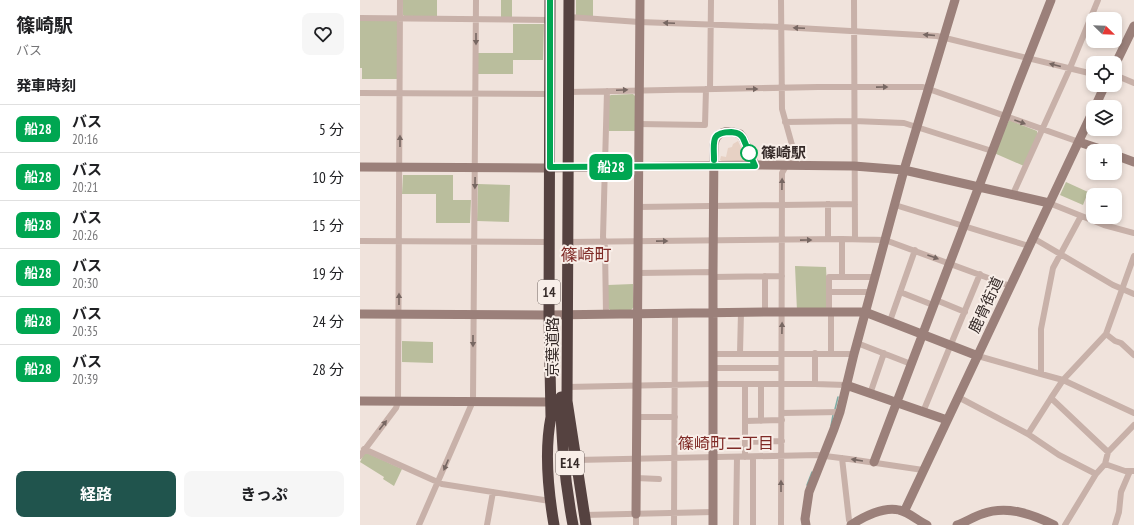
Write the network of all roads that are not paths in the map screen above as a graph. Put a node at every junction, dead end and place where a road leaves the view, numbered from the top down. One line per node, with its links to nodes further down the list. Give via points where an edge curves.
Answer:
1 (400, 0): 16 (street)
2 (476, 0): 17 (street)
3 (550, 0): 18 (highway, 京葉道路 / 14)
4 (556, 0): 211 (highway, 京葉道路 / E14, via 555,414)
5 (563, 0): 212 (highway, 京葉道路 / E14, via 562,425 565,473)
6 (569, 0): 14 (highway, 京葉道路 / 14)
7 (640, 0): 19 (street)
8 (711, 0): 20 (street)
9 (781, 0): 22 (street)
10 (854, 0): 23 (street)
11 (955, 0): 24 (street)
12 (1051, 0): 27 (street)
13 (1098, 0): 28 (street)
14 (569, 17): 19 (street); 38 (highway, 京葉道路 / 14)
15 (360, 18): 16 (street)
16 (400, 18): 17 (street); 40 (street)
17 (476, 20): 18 (street); 41 (street, one-way to 41)
18 (550, 20): 42 (highway, 京葉道路 / 14)
19 (640, 22): 20 (street, one-way to 19); 36 (street)
20 (711, 25): 22 (street); 33 (street)
21 (1134, 26): 25 (street)
22 (782, 27): 23 (street, one-way to 22); 34 (street)
23 (853, 31): 24 (street, one-way to 23); 32 (street)
24 (944, 37): 27 (street); 35 (street)
25 (1131, 41): 26 (street)
26 (1121, 56)
27 (1028, 58): 28 (street, one-way to 27); 43 (street)
28 (1070, 68): 29 (street); 49 (street)
29 (1086, 72)
30 (1122, 78): 31 (street)
31 (1134, 83)
32 (854, 88): 34 (street); 35 (street, one-way to 35); 44 (street)
33 (708, 89): 34 (street, one-way to 34); 36 (street); 46 (street, via 705,126)
34 (782, 89): 45 (street)
35 (929, 89): 43 (street); 48 (street)
36 (639, 90): 37 (street, one-way to 36); 46 (street)
37 (607, 91): 38 (street); 63 (street)
38 (569, 92): 62 (highway, 京葉道路 / 14)
39 (360, 93): 40 (street)
40 (400, 94): 41 (street); 60 (street, one-way to 40)
41 (475, 94): 42 (street); 65 (street)
42 (550, 94): 61 (highway, 京葉道路 / 14)
43 (1005, 116): 49 (street, one-way to 49); 52 (street)
44 (854, 121): 45 (street); 48 (street, via 904,123); 58 (street)
45 (785, 122): 57 (street, via 792,145 791,157)
46 (638, 124): 64 (street)
47 (1086, 126): 50 (street, 鹿骨街道)
48 (918, 128): 52 (street); 66 (street)
49 (1042, 130): 50 (street); 68 (street)
50 (1079, 142): 51 (street); 69 (street, 鹿骨街道)
51 (1086, 144)
52 (992, 151): 67 (street)
53 (1122, 157): 54 (street)
54 (1134, 162)
55 (714, 166): 56 (street); 56 (street, via 715,140 722,132 736,132 742,136); 64 (street); 74 (street)
56 (755, 166): 57 (street)
57 (786, 166): 58 (street); 70 (street, one-way to 57, via 782,173)
58 (854, 166): 66 (street); 72 (street)
59 (360, 167): 60 (street)
60 (400, 167): 65 (street); 87 (street)
61 (550, 167): 62 (street); 65 (street); 89 (highway, 京葉道路 / 14)
62 (568, 167): 63 (street); 90 (highway, 京葉道路 / 14)
63 (605, 167): 64 (street); 91 (street)
64 (638, 167): 75 (street)
65 (475, 168): 88 (street, one-way to 88)
66 (904, 170): 67 (street); 73 (street)
67 (979, 186): 68 (street); 77 (street)
68 (1013, 194): 69 (street)
69 (1049, 203): 76 (street); 92 (street, 鹿骨街道)
70 (781, 204): 71 (street); 74 (street); 83 (street)
71 (828, 204): 72 (street); 79 (street)
72 (855, 204): 81 (street)
73 (895, 205): 77 (street); 84 (street)
74 (713, 206): 75 (street); 82 (street)
75 (638, 207): 86 (street)
76 (1081, 216): 78 (street); 94 (street)
77 (963, 226): 92 (street); 96 (street)
78 (1134, 233)
79 (828, 239): 80 (street); 83 (street, one-way to 79)
80 (842, 239): 81 (street); 102 (street)
81 (855, 239): 84 (street)
82 (713, 240): 83 (street); 86 (street, one-way to 82); 98 (street)
83 (782, 240): 101 (street)
84 (885, 240): 93 (street); 103 (street)
85 (360, 241): 87 (street)
86 (637, 241): 91 (street); 97 (street)
87 (399, 242): 88 (street); 121 (street, one-way to 87)
88 (474, 242): 89 (street); 124 (street)
89 (549, 242): 125 (highway, 京葉道路 / 14)
90 (567, 242): 91 (street); 122 (highway, 京葉道路 / 14)
91 (604, 242): 123 (street)
92 (1031, 242): 94 (street); 104 (street, 鹿骨街道)
93 (915, 250): 96 (street, one-way to 96); 108 (street)
94 (1061, 254): 105 (street); 143 (street, via 1053,268 1042,322)
95 (1134, 256): 105 (street)
96 (950, 263): 99 (street); 110 (street)
97 (638, 273): 98 (street); 118 (street)
98 (713, 274): 100 (street); 112 (street)
99 (980, 274): 104 (street); 117 (street)
100 (765, 276): 101 (street); 114 (street)
101 (782, 276): 115 (street)
102 (842, 277): 103 (street); 106 (street, via 829,277)
103 (875, 277): 107 (street)
104 (1010, 286): 139 (street, 鹿骨街道)
105 (1123, 290): 109 (street); 128 (street)
106 (829, 292): 107 (street); 111 (street)
107 (871, 292): 116 (street)
108 (900, 292): 110 (street); 126 (street)
109 (1134, 294)
110 (935, 303): 117 (street); 127 (street)
111 (830, 311): 115 (street); 116 (street); 134 (street)
112 (713, 312): 113 (street); 119 (street); 136 (street)
113 (741, 312): 114 (street); 131 (street)
114 (765, 312): 115 (street)
115 (782, 312): 132 (street, one-way to 115)
116 (865, 312): 126 (street); 129 (street)
117 (964, 312): 130 (street)
118 (638, 313): 119 (street); 123 (street); 150 (street)
119 (675, 313): 151 (street)
120 (360, 314): 121 (street)
121 (399, 314): 124 (street); 160 (street)
122 (568, 314): 123 (street); 125 (street); 153 (highway, 京葉道路 / 14)
123 (606, 314)
124 (473, 315): 125 (street); 158 (street, one-way to 158)
125 (549, 315): 161 (highway, 京葉道路 / 14)
126 (890, 321): 127 (street)
127 (922, 334): 130 (street); 140 (street)
128 (1106, 334): 138 (street); 144 (street)
129 (857, 343): 135 (street); 137 (street)
130 (950, 345): 139 (street); 164 (street)
131 (740, 353): 132 (street); 136 (street)
132 (782, 353): 133 (street); 142 (street)
133 (815, 353): 134 (street); 149 (street)
134 (831, 353): 137 (street)
135 (884, 353): 140 (street); 154 (street)
136 (713, 354): 141 (street)
137 (854, 354): 152 (street)
138 (1134, 355)
139 (978, 356): 143 (street); 155 (street, 鹿骨街道)
140 (911, 364): 162 (street)
141 (713, 368): 142 (street); 145 (street)
142 (782, 368): 148 (street)
143 (1041, 374): 144 (street)
144 (1062, 380): 156 (street); 166 (street)
145 (713, 384): 146 (street); 151 (street); 184 (street)
146 (745, 384): 147 (street); 173 (street)
147 (761, 384): 148 (street); 170 (street)
148 (782, 384): 149 (street); 165 (street)
149 (815, 384): 152 (street)
150 (637, 385): 151 (street); 153 (street); 168 (street)
151 (675, 385): 169 (street)
152 (846, 385): 154 (street); 163 (street)
153 (567, 387): 159 (highway, 京葉道路 / 14)
154 (870, 394): 162 (street)
155 (958, 397): 172 (street, 鹿骨街道); 175 (street)
156 (1051, 398): 175 (street); 179 (street)
157 (360, 401): 160 (street)
158 (473, 401): 160 (street); 161 (street); 198 (street, one-way to 198)
159 (567, 401): 190 (highway, 京葉道路 / 14); 205 (highway, E14, via 574,493)
160 (398, 402): 178 (street, one-way to 160)
161 (550, 402): 167 (highway, 京葉道路 / 14)
162 (896, 403): 164 (street); 191 (street)
163 (840, 412): 165 (street); 183 (street)
164 (923, 412): 172 (street)
165 (782, 413): 171 (street)
166 (1134, 413)
167 (551, 417): 200 (highway, 京葉道路 / 14, via 548,433); 210 (highway, E14, via 553,475)
168 (637, 417): 169 (street); 187 (street)
169 (675, 417): 188 (street)
170 (761, 420): 171 (street); 173 (street)
171 (782, 420): 177 (street)
172 (947, 420): 193 (street, 鹿骨街道)
173 (745, 421): 176 (street)
174 (1134, 425): 179 (street)
175 (1028, 434): 195 (street, via 1059,455)
176 (746, 442): 177 (street); 186 (street)
177 (782, 442): 182 (street)
178 (364, 449): 180 (street); 198 (street)
179 (1108, 452): 192 (street)
180 (360, 456)
181 (753, 456): 182 (street); 186 (street); 217 (street)
182 (781, 456): 183 (street); 218 (street, one-way to 182)
183 (824, 456): 189 (street); 219 (street, via 809,492)
184 (712, 457): 185 (street); 188 (street); 201 (street)
185 (737, 457): 186 (street); 216 (street)
186 (745, 457)
187 (636, 458): 188 (street); 190 (street); 196 (street)
188 (675, 458): 204 (street)
189 (842, 458): 191 (street, one-way to 189); 220 (street)
190 (576, 460): 205 (highway, 京葉道路 / 14)
191 (874, 462): 193 (street)
192 (1105, 464): 194 (street); 195 (street)
193 (923, 470): 202 (street, 鹿骨街道)
194 (1132, 471): 224 (street, via 1121,492)
195 (1096, 474): 223 (street)
196 (636, 478): 197 (street); 203 (street)
197 (659, 479)
198 (439, 482): 199 (street); 207 (street)
199 (493, 492): 200 (street); 208 (street)
200 (550, 501): 209 (highway, 京葉道路 / 14)
201 (713, 512): 204 (street); 215 (street)
202 (904, 512): 206 (street); 220 (street, via 884,511)
203 (636, 514): 204 (street); 205 (street); 213 (street)
204 (674, 514): 214 (street)
205 (583, 522)
206 (921, 524)
207 (419, 525)
208 (487, 525)
209 (554, 525)
210 (560, 525)
211 (566, 525)
212 (573, 525)
213 (636, 525)
214 (674, 525)
215 (713, 525)
216 (736, 525)
217 (753, 525)
218 (781, 525)
219 (806, 525)
220 (851, 525)
221 (957, 525): 222 (street, via 980,514 1002,510 1028,514)
222 (1054, 525)
223 (1065, 525)
224 (1115, 525)

